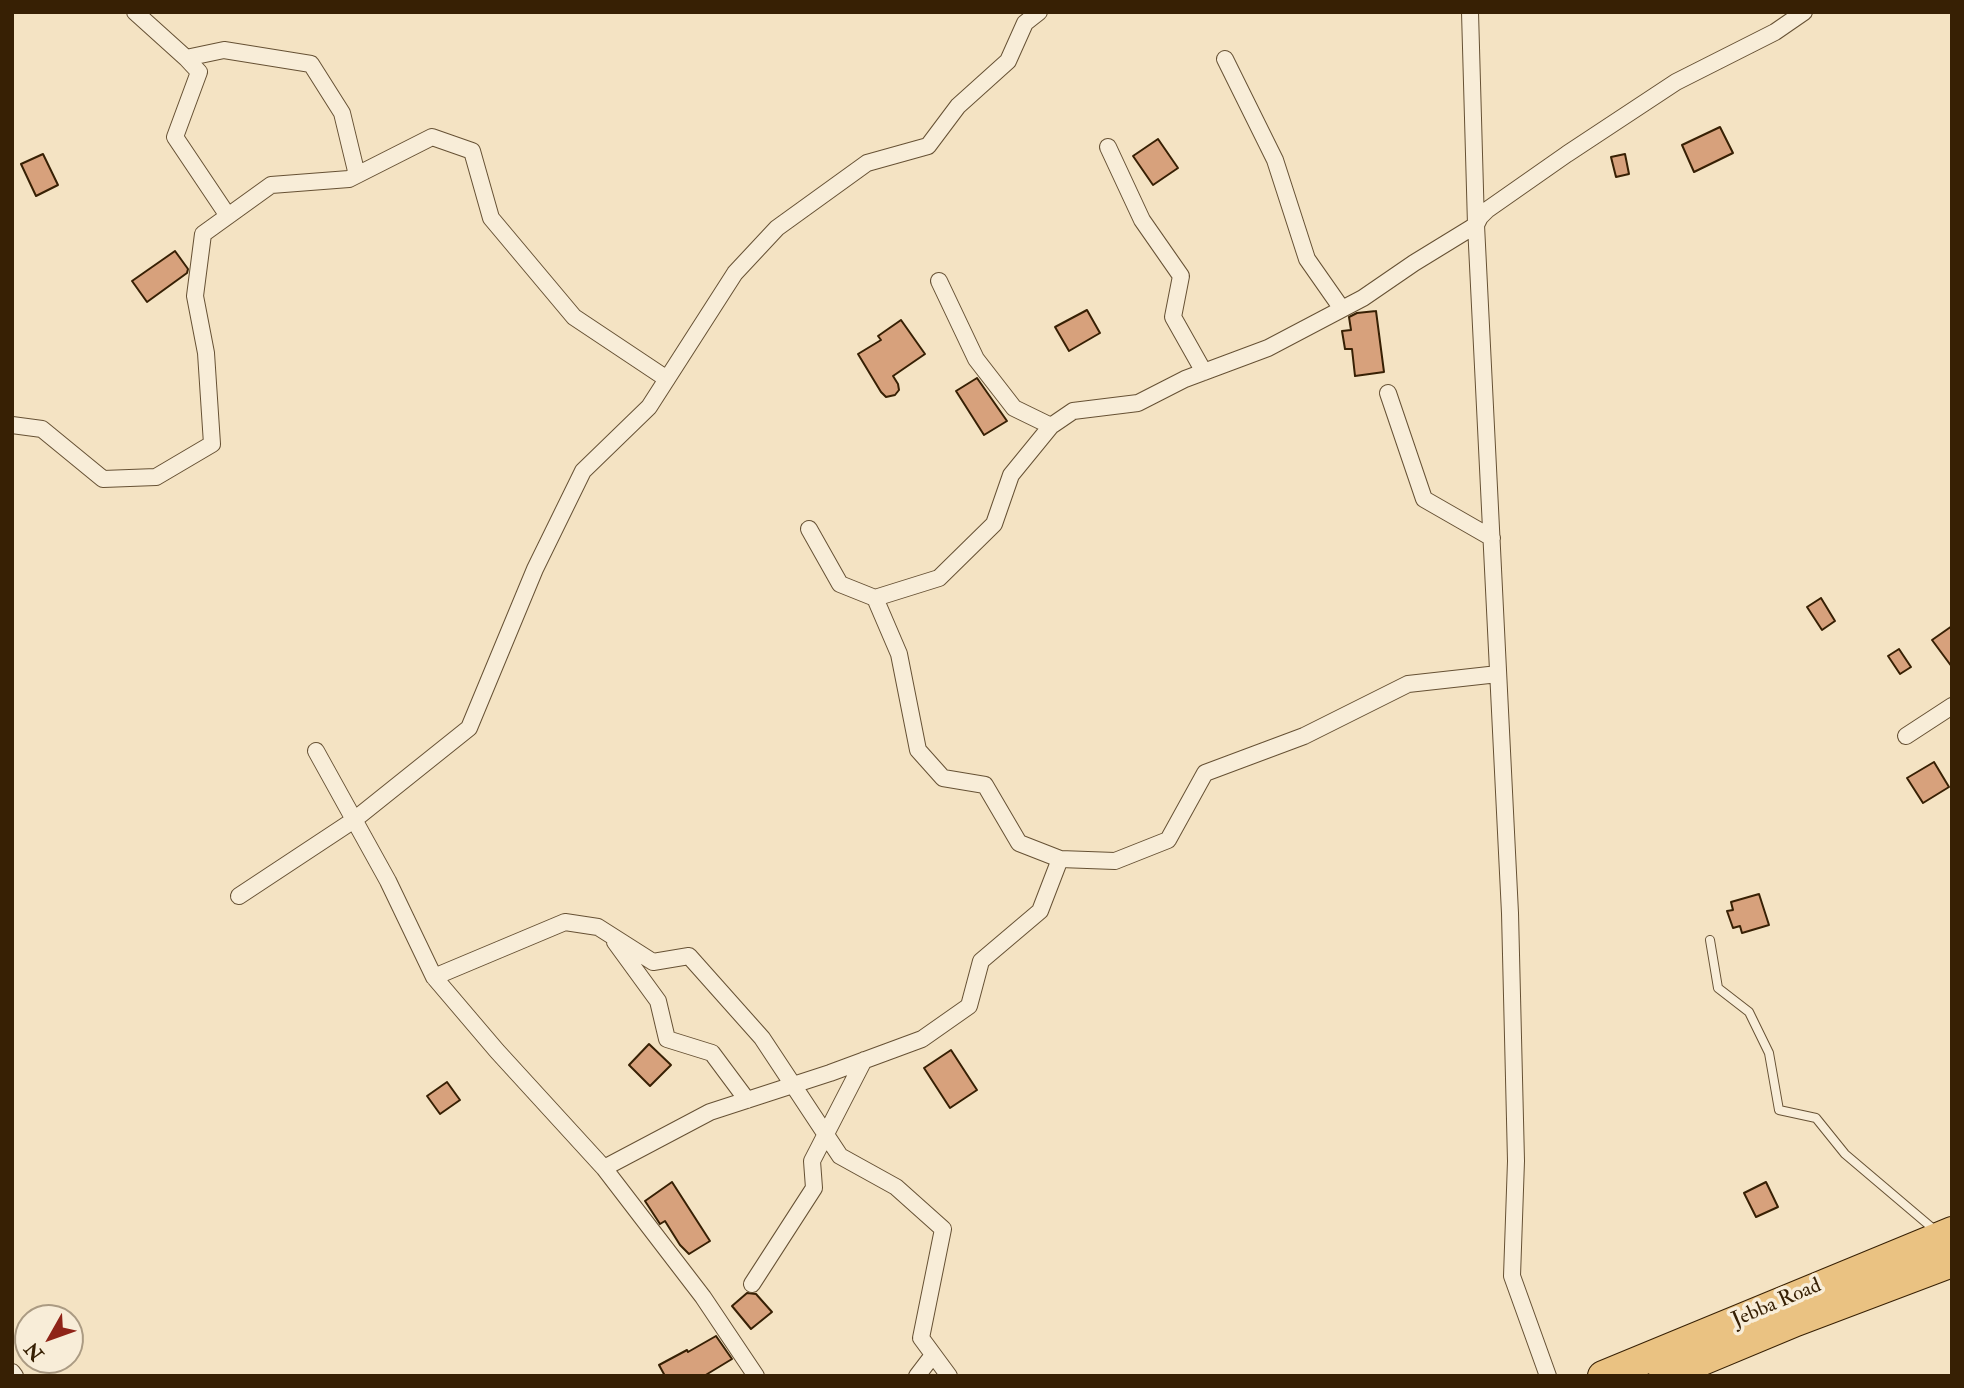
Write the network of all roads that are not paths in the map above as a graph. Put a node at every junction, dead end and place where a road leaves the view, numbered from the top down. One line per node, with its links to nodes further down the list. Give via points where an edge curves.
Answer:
1 (135, 12): 5 (street)
2 (1039, 12): 14 (street, via 1025,23 1008,61 958,106 928,146 867,163 777,228 735,273)
3 (1470, 12): 10 (street)
4 (1804, 12): 10 (street, via 1775,32 1676,82 1487,210)
5 (186, 58): 8 (street, via 224,50 311,64 342,113); 9 (street, via 199,72 174,137)
6 (1225, 60): 12 (street, via 1275,160 1307,259)
7 (1108, 147): 13 (street, via 1142,220 1181,276 1173,317)
8 (357, 175): 9 (street, via 271,185); 14 (street, via 432,137 472,151 491,218 574,317)
9 (228, 216): 16 (street, via 203,234 195,296 206,353 212,444 156,477 103,479 42,429)
10 (1476, 225): 12 (street); 19 (street)
11 (939, 281): 17 (street, via 976,359 1014,408)
12 (1342, 309): 13 (street, via 1268,348)
13 (1204, 372): 17 (street, via 1138,403 1073,411)
14 (667, 379): 25 (street, via 649,407 583,471 535,569 469,728)
15 (1388, 393): 19 (street, via 1424,499)
16 (12, 425)
17 (1051, 426): 20 (street, via 1011,475 994,524 939,578)
18 (809, 529): 20 (street, via 840,584)
19 (1492, 538): 21 (street)
20 (875, 598): 26 (street, via 899,654 918,750 943,778 985,785 1019,844)
21 (1498, 674): 26 (street, via 1408,684 1304,736 1205,772 1168,840 1115,861); 43 (street, via 1516,1107 1512,1276)
22 (1952, 706): 23 (street)
23 (1906, 736)
24 (316, 751): 25 (street)
25 (354, 820): 27 (street); 30 (street)
26 (1060, 859): 31 (street, via 1040,911 981,961 969,1006 922,1039)
27 (239, 896)
28 (608, 933): 30 (street, via 565,922); 32 (street, via 653,962 689,956 762,1038); 33 (street, via 658,1002 667,1039 712,1053)
29 (1710, 940): 36 (lane, via 1718,988 1749,1012 1769,1053 1779,1110 1816,1118 1844,1154)
30 (434, 977): 35 (street)
31 (864, 1060): 32 (street); 34 (street)
32 (792, 1085): 33 (street); 34 (street)
33 (747, 1100): 35 (street, via 710,1112)
34 (827, 1136): 37 (street, via 812,1161 814,1188); 38 (street, via 840,1156 896,1187 943,1230 921,1338)
35 (604, 1168): 40 (street, via 703,1297)
36 (1949, 1244): 39 (highway); 44 (highway, Jebba Road)
37 (752, 1284)
38 (933, 1355): 41 (street); 42 (street)
39 (1713, 1366): 45 (highway)
40 (756, 1376)
41 (917, 1376)
42 (949, 1376)
43 (1548, 1376)
44 (1603, 1376)
45 (1664, 1376)

